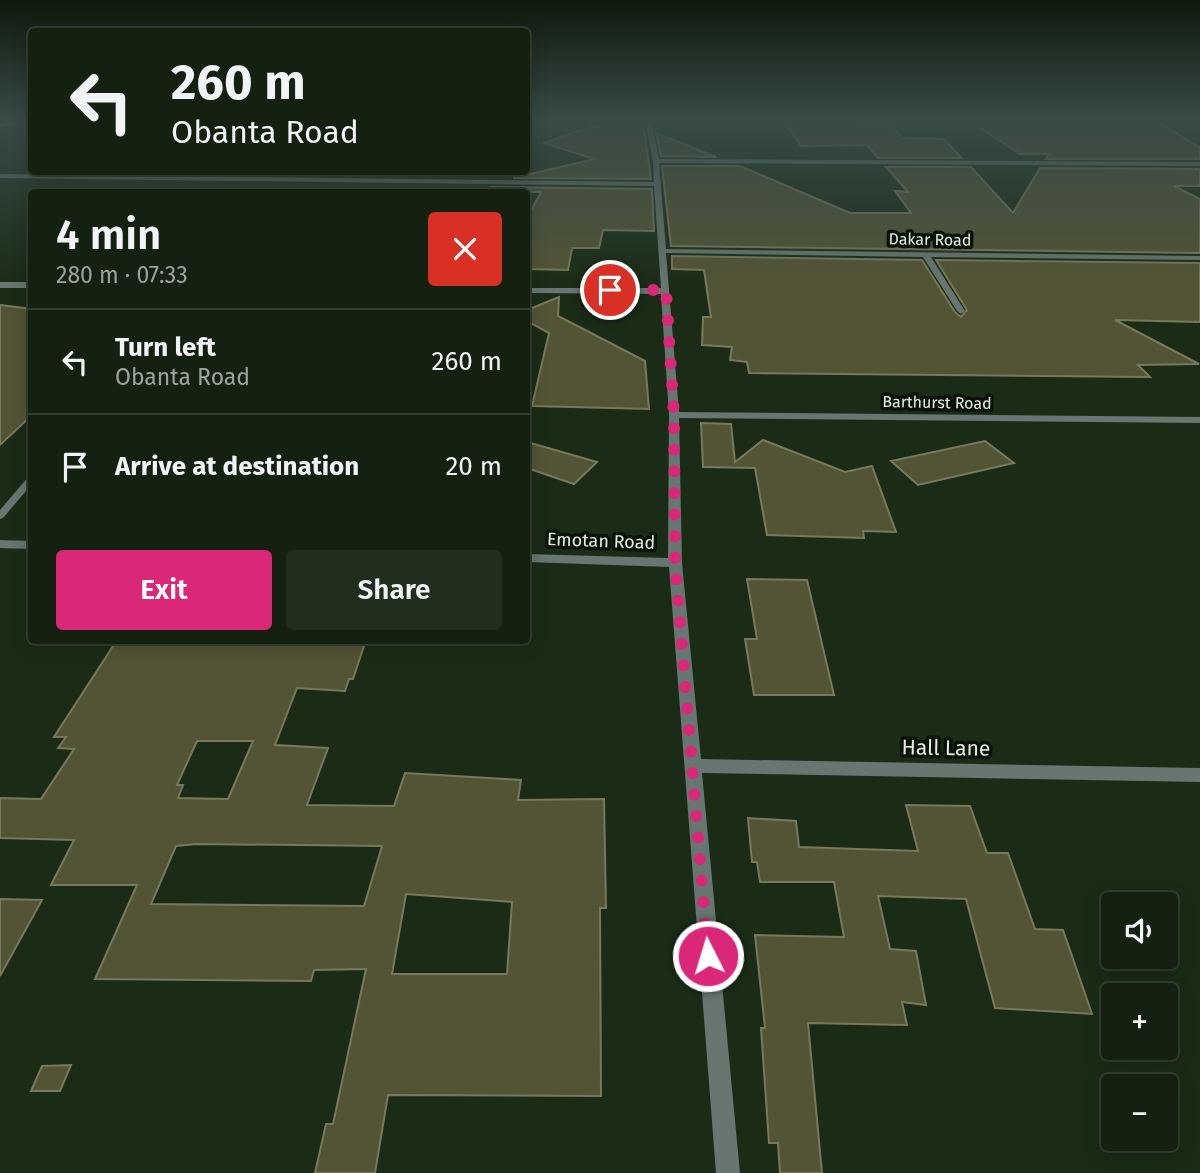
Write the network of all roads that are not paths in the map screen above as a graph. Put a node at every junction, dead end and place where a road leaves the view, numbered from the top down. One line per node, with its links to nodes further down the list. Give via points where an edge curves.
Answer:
1 (0, 176): 3 (street)
2 (657, 176): 3 (street)
3 (657, 184): 4 (street)
4 (660, 251): 5 (street, Dakar Road); 10 (street)
5 (925, 253): 6 (street, Dakar Road); 11 (street)
6 (1200, 258)
7 (0, 285): 8 (street)
8 (28, 285)
9 (530, 290): 10 (street)
10 (666, 290): 12 (street)
11 (961, 311)
12 (674, 415): 13 (street, Barthurst Road); 19 (street)
13 (1200, 420)
14 (28, 483): 15 (lane)
15 (0, 516)
16 (0, 544): 17 (street)
17 (28, 545)
18 (530, 558): 19 (street, Emotan Road)
19 (675, 563): 20 (street)
20 (691, 766): 21 (street, Hall Lane); 22 (street)
21 (1200, 775)
22 (728, 1173)

